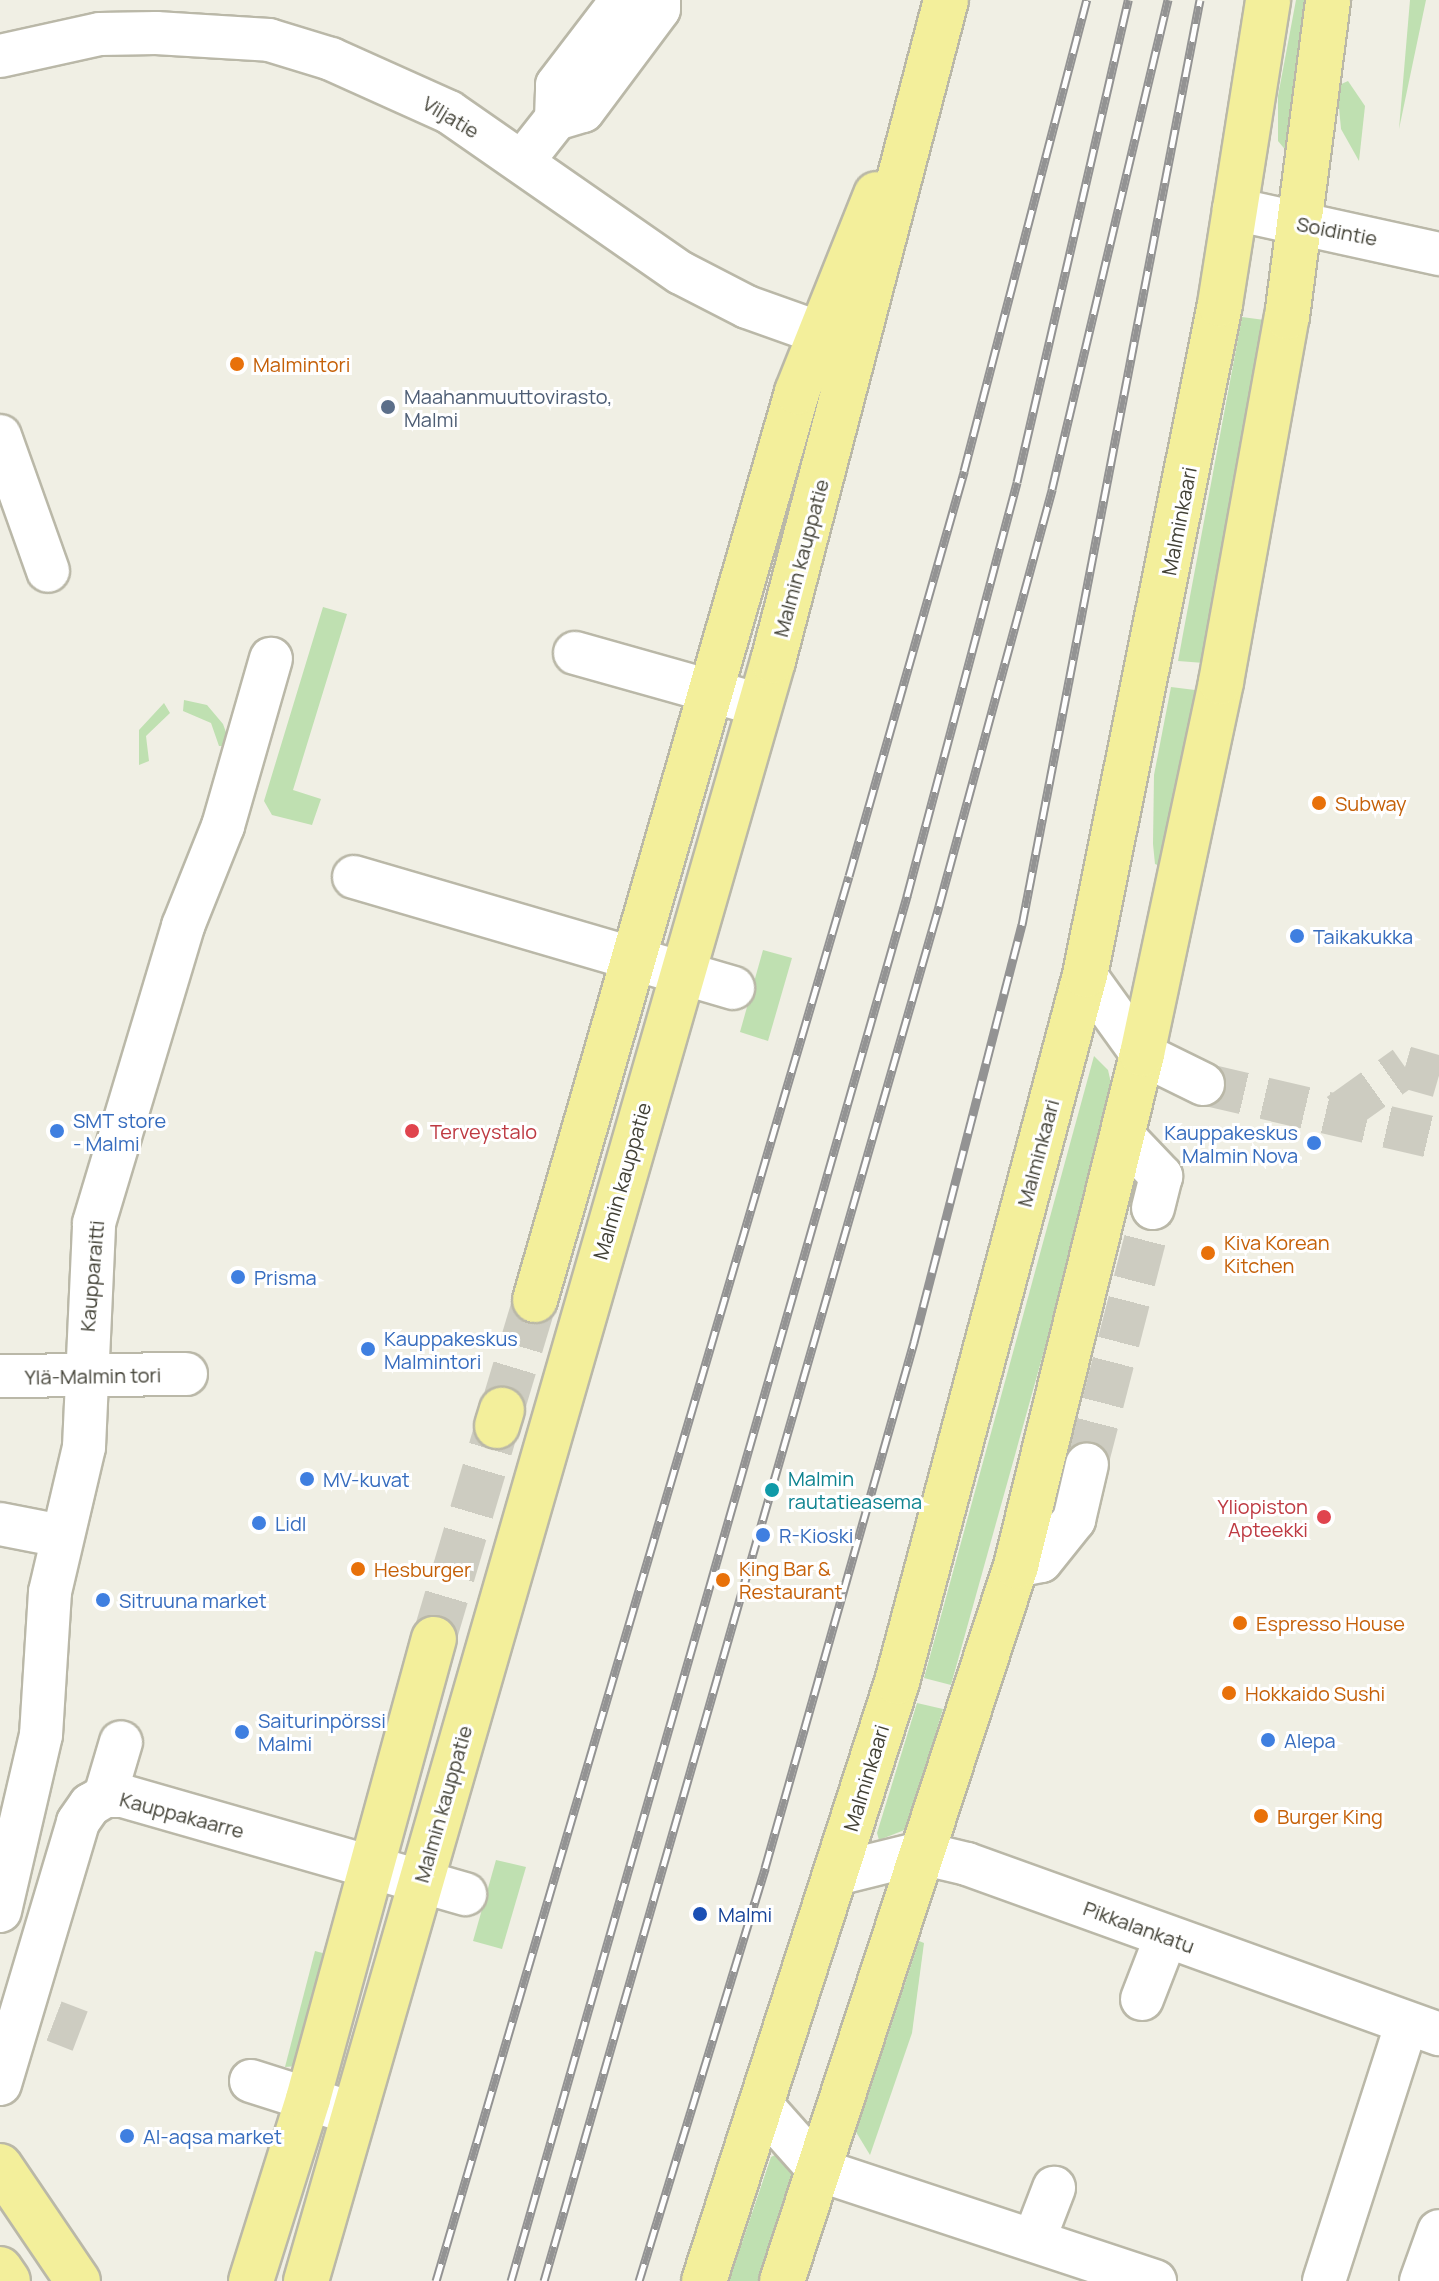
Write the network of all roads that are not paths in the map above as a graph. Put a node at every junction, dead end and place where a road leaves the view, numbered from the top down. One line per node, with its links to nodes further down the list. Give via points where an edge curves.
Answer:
1 (622, 0): 7 (street, via 557,85)
2 (659, 0): 7 (street, via 659,9 583,111)
3 (946, 0): 12 (main road, Malmin kauppatie, via 927,78)
4 (1268, 0): 9 (main road, Malminkaari)
5 (1328, 0): 10 (main road)
6 (0, 56): 8 (street, Viljatie, via 100,34 269,40 399,86)
7 (556, 119): 8 (street)
8 (522, 162): 12 (street, Viljatie, via 681,273 747,307)
9 (1234, 209): 10 (street, Soidintie); 22 (main road, Malminkaari, via 1150,671)
10 (1299, 224): 11 (street, Soidintie); 24 (main road, via 1221,682)
11 (1439, 254)
12 (839, 340): 17 (main road, Malmin kauppatie); 18 (main road, Malmin kauppatie)
13 (0, 436): 14 (street)
14 (48, 571)
15 (575, 653): 17 (street)
16 (271, 659): 31 (street, Kaupparaitti, via 223,826 183,926 94,1223)
17 (712, 692): 18 (street); 20 (main road, Malmin kauppatie)
18 (760, 705): 21 (main road, Malmin kauppatie)
19 (354, 877): 20 (street)
20 (637, 958): 21 (street); 28 (main road, Malmin kauppatie)
21 (681, 972): 23 (street); 42 (main road, Malmin kauppatie)
22 (1085, 975): 24 (street); 41 (main road, Malminkaari, via 897,1682)
23 (733, 988)
24 (1142, 1054): 25 (street); 26 (main road)
25 (1203, 1084)
26 (1122, 1135): 27 (street, via 1161,1176); 35 (main road)
27 (1153, 1208)
28 (535, 1300)
29 (186, 1374): 31 (street, Ylä-Malmin tori)
30 (0, 1376): 31 (street, Ylä-Malmin tori)
31 (86, 1376): 34 (street, Kaupparaitti, via 84,1447)
32 (1087, 1464): 35 (street, via 1074,1520 1041,1561)
33 (0, 1524): 34 (street)
34 (62, 1536): 44 (street, Kaupparaitti, via 50,1592 41,1735)
35 (1016, 1566): 39 (main road)
36 (434, 1639): 40 (main road)
37 (121, 1742): 38 (street)
38 (105, 1796): 40 (street, Kauppakaarre, via 123,1796); 49 (street, Kauppakaarre, via 78,1822 39,2019)
39 (921, 1853): 41 (street, Pikkalankatu); 45 (street, Pikkalankatu, via 967,1864); 54 (main road)
40 (373, 1866): 42 (street, Kauppakaarre); 50 (main road)
41 (836, 1874): 51 (main road, Malminkaari)
42 (421, 1880): 43 (street, Kauppakaarre); 52 (main road, Malmin kauppatie)
43 (465, 1894)
44 (0, 1911)
45 (1166, 1937): 46 (street); 47 (street, Pikkalankatu)
46 (1142, 1999)
47 (1423, 2028): 66 (street)
48 (251, 2081): 50 (street)
49 (0, 2084)
50 (308, 2099): 52 (street); 61 (main road)
51 (762, 2106): 54 (street); 63 (main road, Malminkaari)
52 (355, 2114): 62 (main road, Malmin kauppatie)
53 (0, 2166): 60 (main road)
54 (819, 2170): 57 (street); 64 (main road)
55 (1054, 2188): 57 (street)
56 (1439, 2231): 67 (street)
57 (1034, 2240): 65 (street)
58 (0, 2269): 59 (main road)
59 (8, 2281)
60 (78, 2281)
61 (251, 2281)
62 (306, 2281)
63 (704, 2281)
64 (782, 2281)
65 (1155, 2281)
66 (1324, 2281)
67 (1421, 2281)

